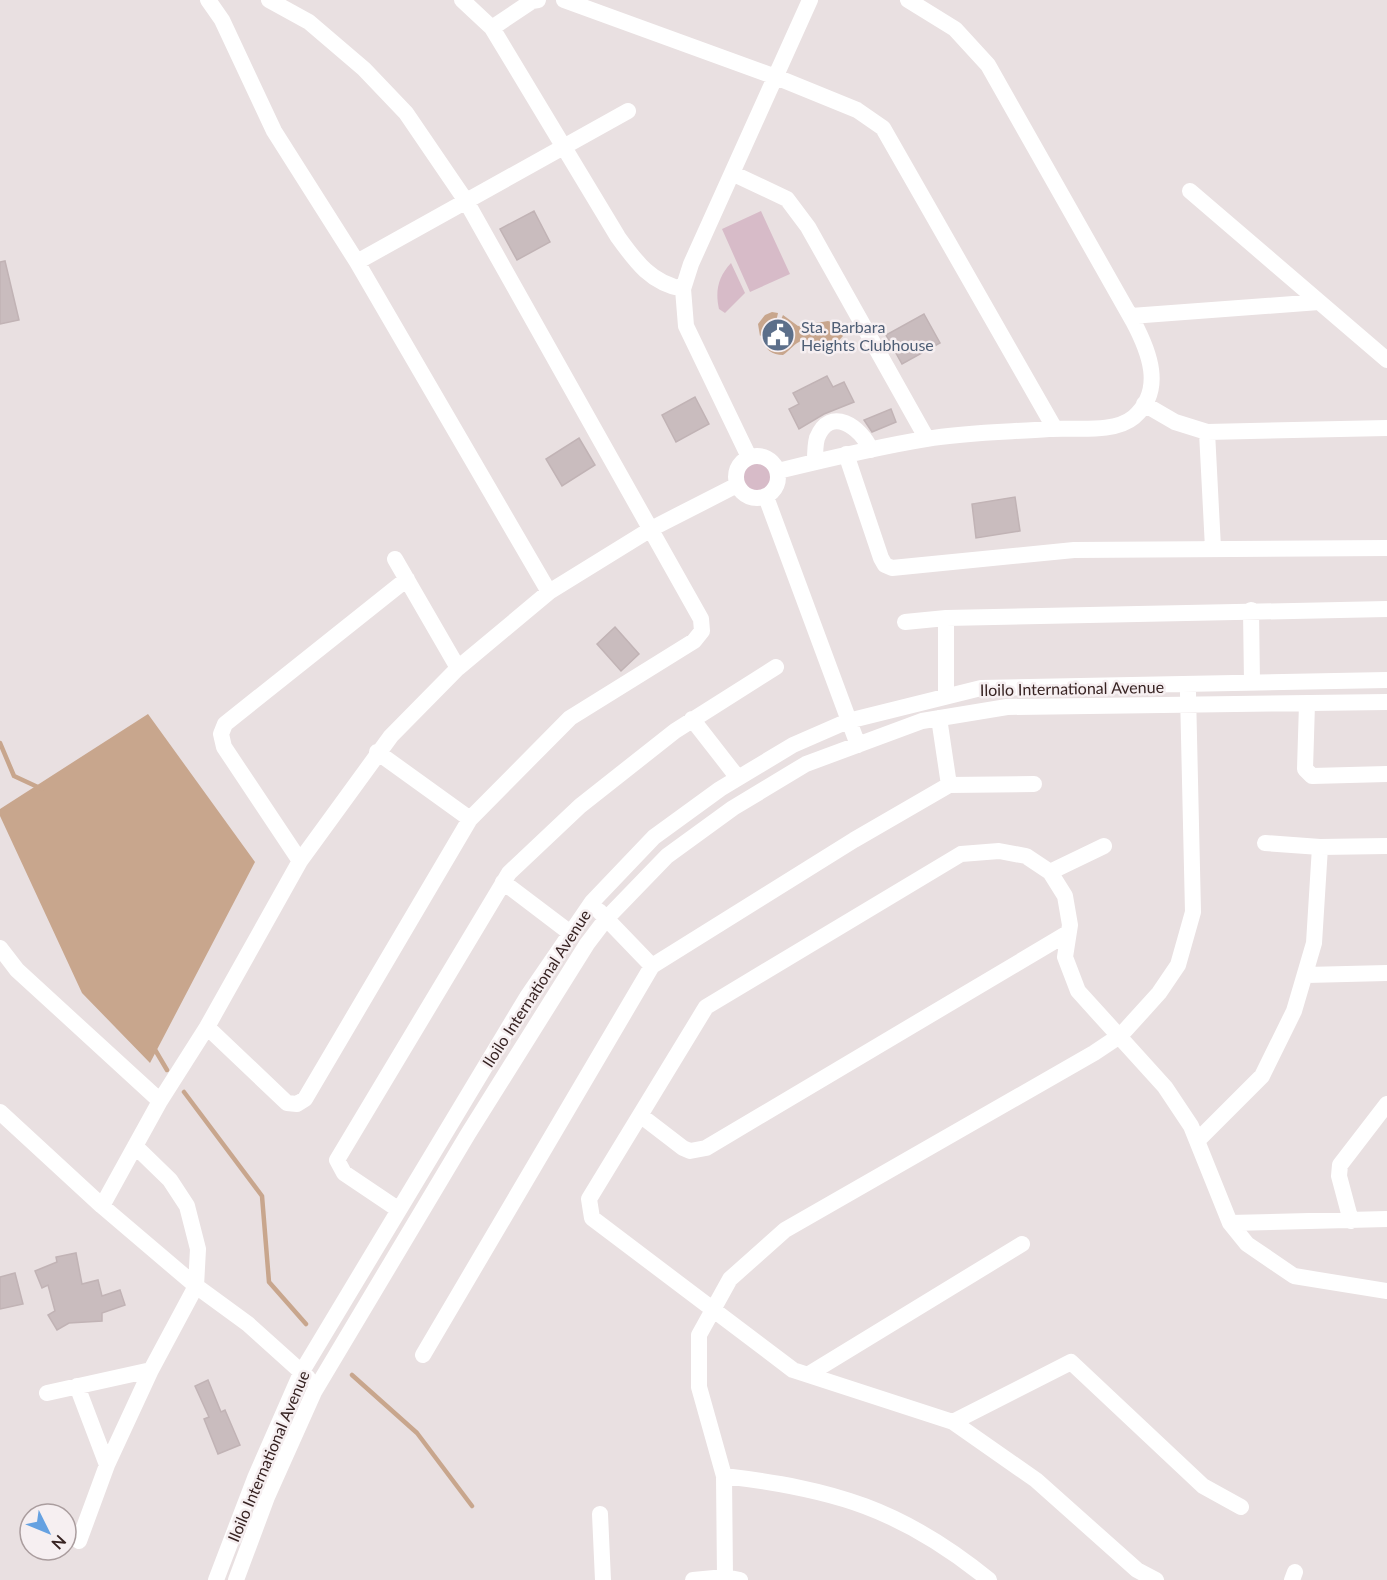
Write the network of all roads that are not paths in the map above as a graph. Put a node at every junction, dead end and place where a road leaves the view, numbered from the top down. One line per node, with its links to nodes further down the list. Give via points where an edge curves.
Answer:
1 (208, 0): 15 (street, via 222,20 274,131)
2 (269, 0): 14 (street, via 309,22 364,69 406,113)
3 (462, 0): 8 (street)
4 (538, 0): 8 (street)
5 (564, 0): 9 (street)
6 (810, 0): 9 (street)
7 (908, 0): 18 (street, via 955,29 988,65)
8 (492, 28): 11 (street)
9 (776, 77): 12 (street); 22 (street, via 857,110 883,128)
10 (628, 111): 11 (street)
11 (565, 147): 14 (street); 16 (street, via 618,237 646,273)
12 (734, 174): 16 (street); 24 (street, via 787,199 808,227)
13 (1190, 191): 17 (street)
14 (466, 201): 15 (street); 32 (street)
15 (357, 262): 37 (street)
16 (683, 289): 27 (street, via 686,326)
17 (1319, 302): 18 (street); 19 (street)
18 (1131, 316): 20 (street, via 1148,350 1153,380)
19 (1387, 360)
20 (1144, 404): 22 (street, via 1133,418 1100,429); 23 (street, via 1175,422)
21 (1387, 428): 23 (street)
22 (1055, 429): 24 (street)
23 (1207, 432): 33 (street)
24 (927, 439): 25 (street)
25 (871, 450): 26 (street); 28 (street, via 858,429 837,422 827,426 817,439)
26 (846, 454): 28 (street); 33 (street, via 881,558 892,568 1074,550)
27 (749, 457): 29 (street, via 761,456); 30 (street, via 735,474)
28 (815, 462): 29 (street)
29 (778, 471): 31 (street, via 774,490)
30 (737, 485): 31 (street, via 743,494 754,499); 32 (street)
31 (766, 497): 53 (street)
32 (651, 529): 37 (street); 60 (street, via 701,619 702,631 694,641 570,718)
33 (1213, 548): 34 (street)
34 (1387, 548)
35 (395, 560): 36 (street)
36 (407, 579): 43 (street); 65 (street, via 225,724 221,734 224,747)
37 (549, 592): 43 (street)
38 (1387, 609): 39 (street)
39 (1251, 610): 40 (street); 45 (street)
40 (946, 618): 41 (street); 47 (street)
41 (904, 622)
42 (776, 667): 52 (street)
43 (458, 668): 55 (street)
44 (1387, 680): 45 (street, Iloilo International Avenue)
45 (1252, 683): 46 (street, Iloilo International Avenue)
46 (1189, 685): 47 (street, Iloilo International Avenue, via 981,688); 49 (street)
47 (946, 695): 53 (street, Iloilo International Avenue)
48 (1387, 702): 50 (street, Iloilo International Avenue)
49 (1188, 704): 50 (street, Iloilo International Avenue); 51 (street, Iloilo International Avenue, via 1007,707); 77 (street, via 1193,912 1178,965)
50 (1307, 704): 56 (street, via 1308,773)
51 (939, 718): 54 (street, Iloilo International Avenue); 59 (street)
52 (692, 719): 57 (street); 67 (street, via 580,806)
53 (848, 721): 54 (street); 57 (street, Iloilo International Avenue, via 793,745)
54 (858, 745): 69 (street, Iloilo International Avenue, via 806,764 733,808 666,856)
55 (377, 752): 60 (street); 65 (street)
56 (1387, 774)
57 (738, 778): 68 (street, Iloilo International Avenue, via 654,837)
58 (1034, 784): 59 (street)
59 (949, 785): 73 (street)
60 (470, 819): 76 (street, via 305,1099 297,1104 287,1103)
61 (1265, 843): 64 (street)
62 (1104, 846): 66 (street)
63 (1387, 846): 64 (street)
64 (1320, 847): 75 (street, via 1314,943)
65 (300, 861): 76 (street)
66 (1050, 872): 71 (street, via 1065,896); 81 (street, via 1026,856 999,851 961,854 706,1007)
67 (503, 882): 70 (street); 85 (street, via 337,1160 344,1173)
68 (592, 902): 69 (street); 70 (street, Iloilo International Avenue)
69 (606, 918): 73 (street); 97 (street, Iloilo International Avenue, via 540,1017)
70 (569, 932): 85 (street, Iloilo International Avenue)
71 (1068, 933): 77 (street, via 1065,957 1078,991); 81 (street, via 705,1148 683,1148)
72 (0, 948): 78 (street, via 17,970)
73 (652, 966): 93 (street)
74 (1387, 973): 75 (street)
75 (1306, 975): 82 (street, via 1294,1011 1262,1076)
76 (207, 1027): 78 (street)
77 (1121, 1035): 82 (street, via 1165,1087); 92 (street, via 785,1230 730,1279)
78 (160, 1101): 83 (street)
79 (1387, 1104): 87 (street, via 1340,1165 1339,1176)
80 (0, 1112): 84 (street)
81 (640, 1115): 92 (street, via 589,1199 592,1218)
82 (1197, 1141): 88 (street)
83 (135, 1146): 84 (street); 90 (street, via 170,1180 187,1206 198,1249)
84 (102, 1206): 90 (street)
85 (399, 1210): 95 (street, Iloilo International Avenue)
86 (1387, 1219): 87 (street)
87 (1351, 1221): 88 (street)
88 (1230, 1223): 91 (street, via 1247,1244 1294,1276)
89 (1022, 1244): 96 (street)
90 (196, 1286): 94 (street); 95 (street, via 248,1324)
91 (1387, 1291)
92 (712, 1310): 96 (street, via 793,1370); 102 (street, via 699,1335 699,1387)
93 (423, 1355)
94 (151, 1370): 98 (street); 101 (street)
95 (301, 1373): 97 (street); 107 (street, Iloilo International Avenue)
96 (809, 1374): 100 (street)
97 (319, 1384): 108 (street, Iloilo International Avenue, via 267,1497)
98 (77, 1386): 99 (street); 101 (street)
99 (47, 1393)
100 (953, 1422): 103 (street, via 1071,1362 1203,1486); 112 (street, via 1036,1480 1137,1569)
101 (107, 1465): 105 (street)
102 (724, 1476): 106 (street); 111 (street, via 818,1491 871,1507 916,1528)
103 (1241, 1507)
104 (600, 1514): 109 (street)
105 (79, 1541)
106 (730, 1579): 110 (street)
107 (216, 1580)
108 (236, 1580)
109 (603, 1580)
110 (693, 1580)
111 (989, 1580)
112 (1156, 1580)

